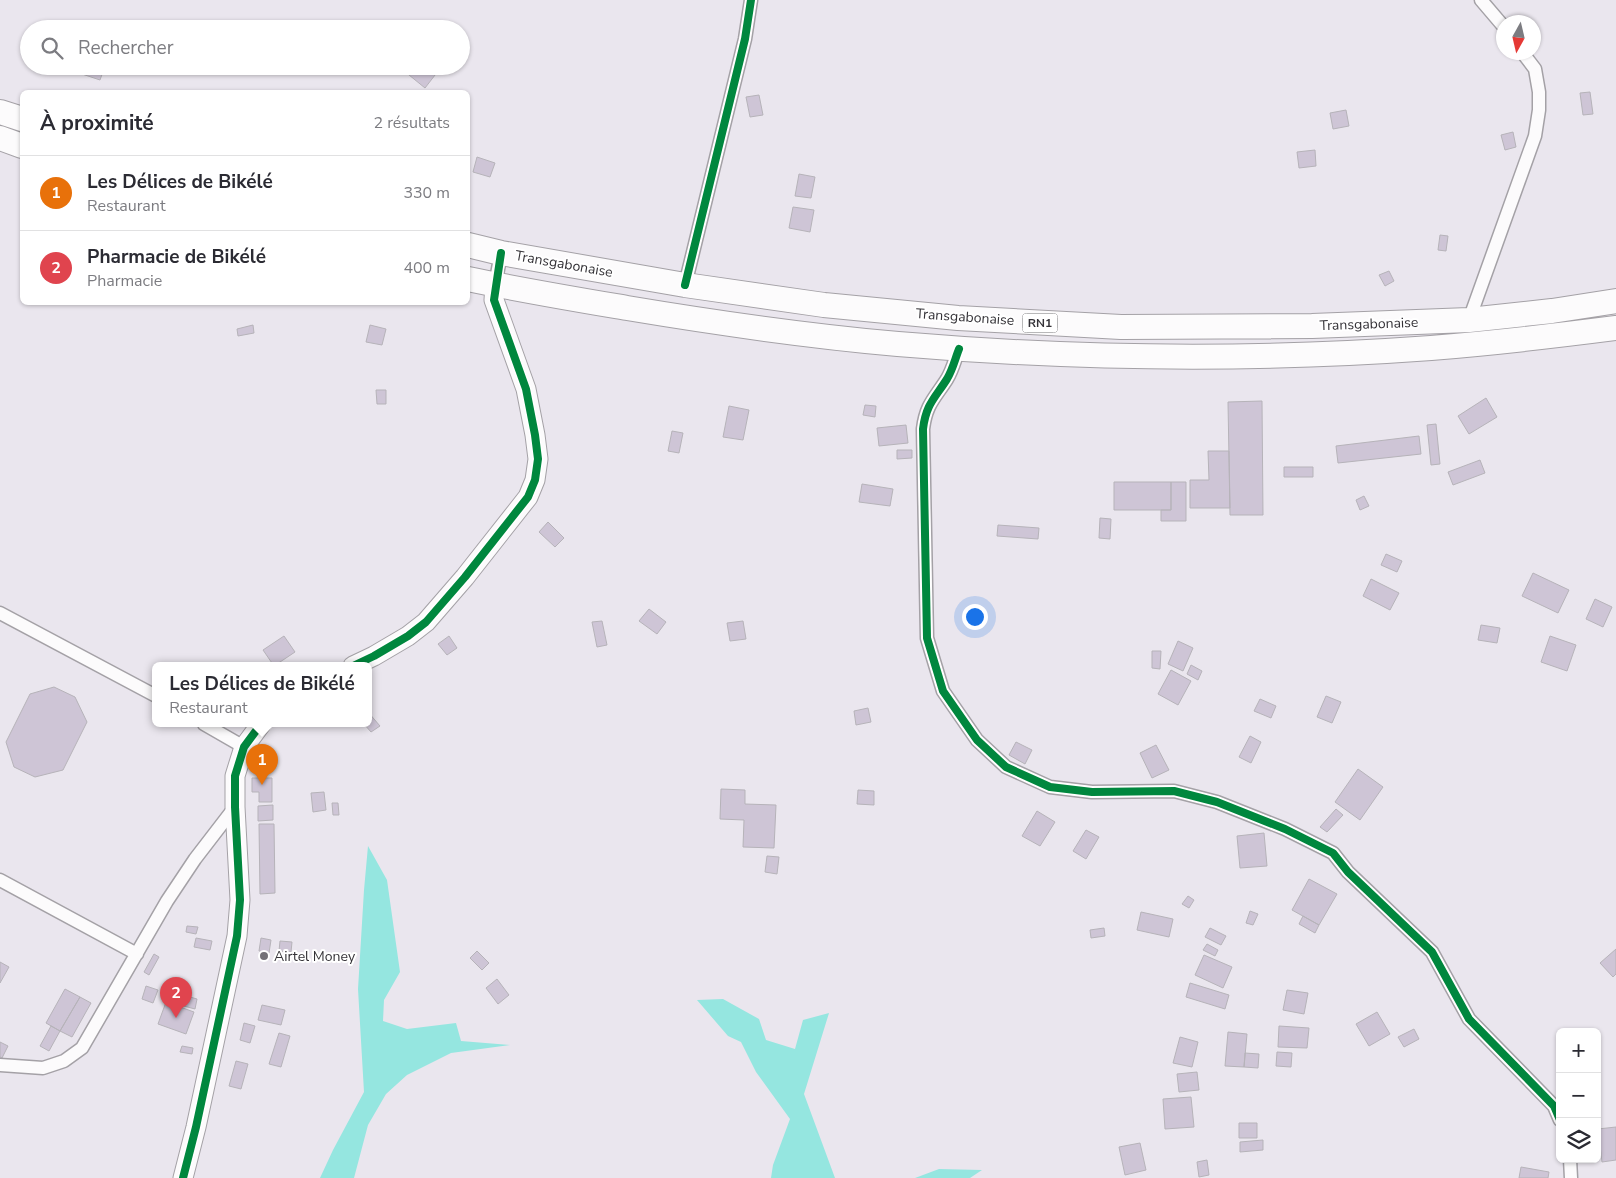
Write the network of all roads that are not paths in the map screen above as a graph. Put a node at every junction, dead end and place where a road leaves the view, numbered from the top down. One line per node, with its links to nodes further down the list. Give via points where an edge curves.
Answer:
1 (751, 0): 13 (street, via 745,39)
2 (1481, 0): 3 (street)
3 (1496, 18)
4 (1528, 60): 15 (street, via 1535,69 1539,92 1535,136)
5 (0, 112): 6 (highway)
6 (20, 118)
7 (0, 138): 8 (highway)
8 (20, 145)
9 (470, 245): 10 (highway, Transgabonaise / RN1)
10 (501, 253): 12 (street); 13 (highway, Transgabonaise / RN1)
11 (470, 279): 12 (highway, Transgabonaise / RN1)
12 (495, 285): 17 (highway, Transgabonaise / RN1, via 668,315 833,338); 19 (street, via 494,300 526,389 538,459 536,480 528,497 426,622)
13 (685, 285): 15 (highway, Transgabonaise / RN1, via 824,305 958,318 1121,328)
14 (1616, 301): 15 (highway, Transgabonaise / RN1)
15 (1469, 320)
16 (1616, 328): 17 (highway, Transgabonaise / RN1, via 1441,347 1283,355 1108,355)
17 (959, 349): 28 (street, via 947,379 927,407 923,428 927,638 943,691 977,740 1006,767 1050,786 1092,792 1174,791 1217,802 1285,829 1333,853 1348,872 1432,952 1469,1019 1554,1106)
18 (0, 613): 20 (street)
19 (361, 662)
20 (152, 694)
21 (209, 727): 23 (street)
22 (259, 727): 23 (street)
23 (244, 747): 24 (street, via 235,776)
24 (235, 807): 26 (street, via 167,901); 30 (street, via 240,900 237,936)
25 (0, 880): 26 (street)
26 (137, 954): 27 (street, via 82,1048 64,1061 43,1068)
27 (0, 1065)
28 (1559, 1118)
29 (1570, 1163): 31 (street)
30 (183, 1178)
31 (1571, 1178)

